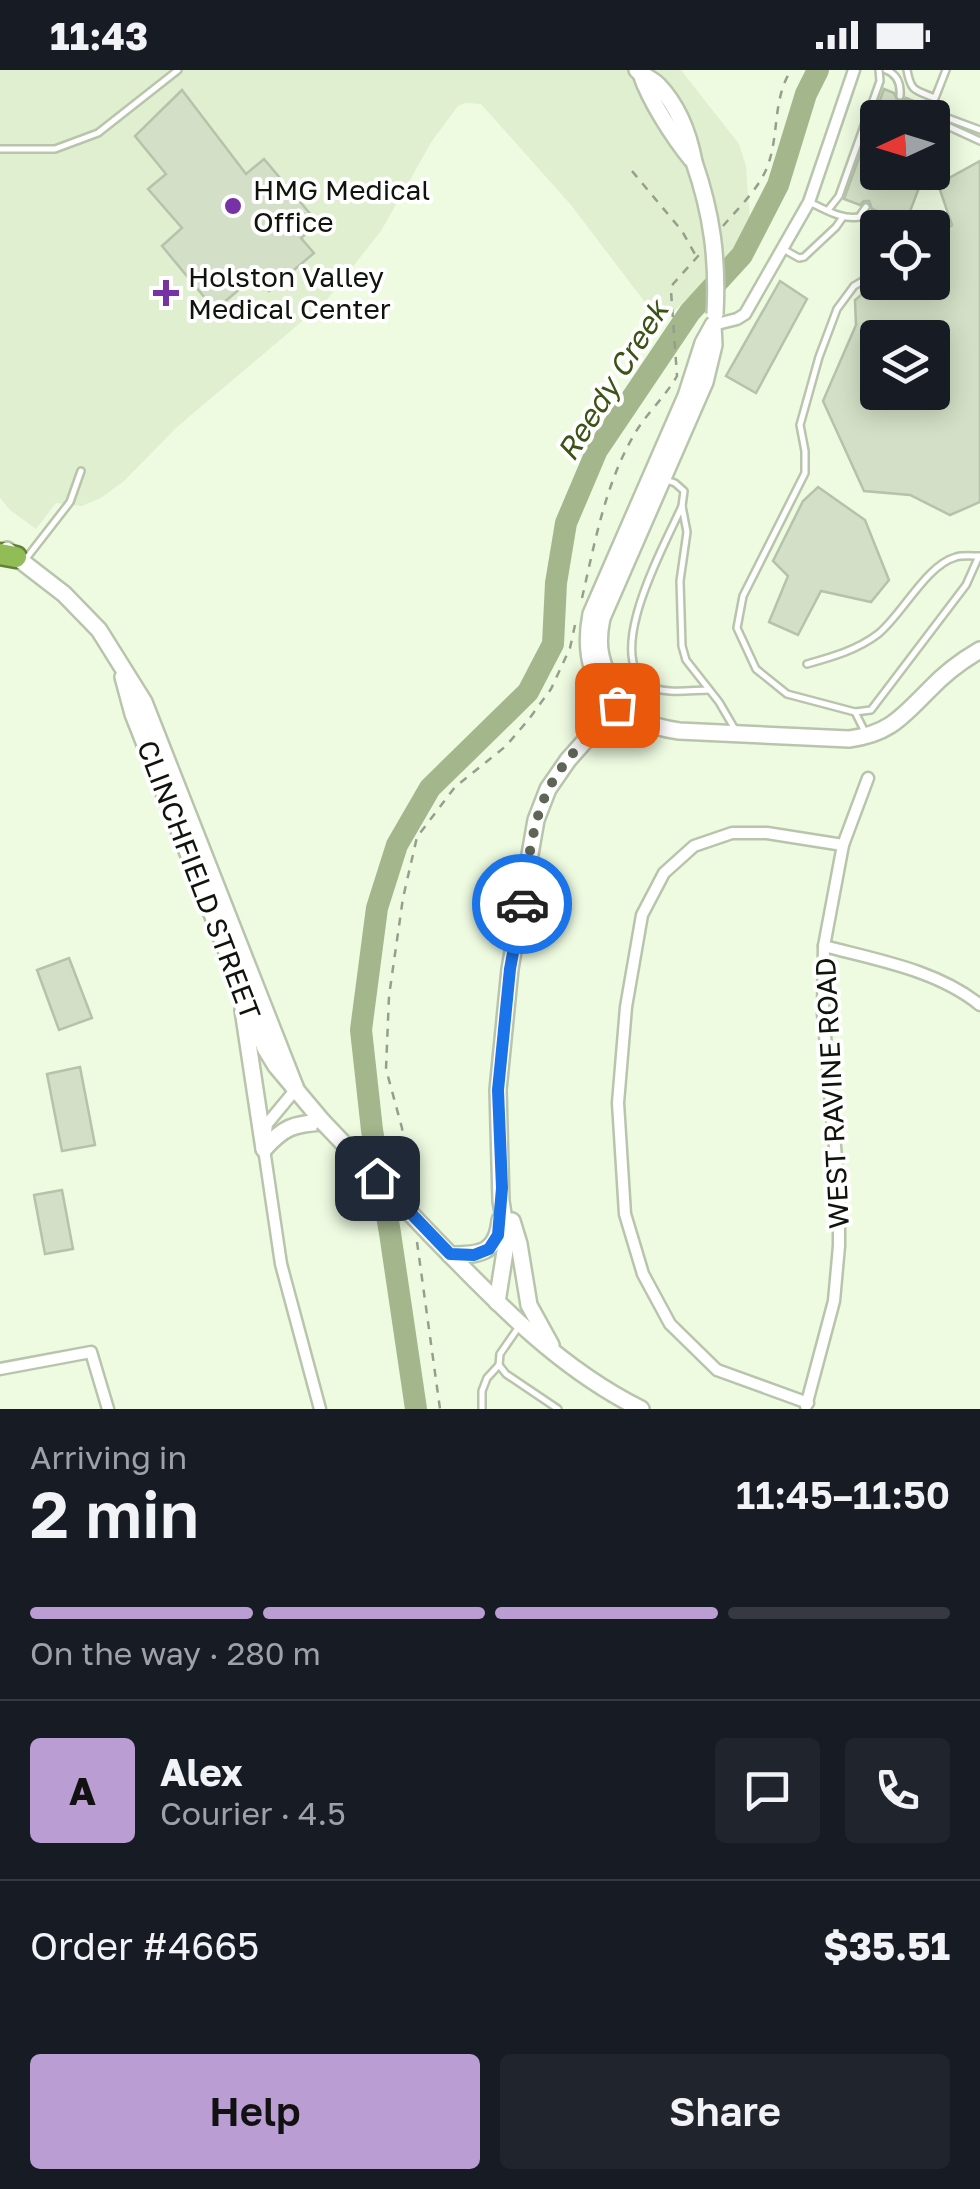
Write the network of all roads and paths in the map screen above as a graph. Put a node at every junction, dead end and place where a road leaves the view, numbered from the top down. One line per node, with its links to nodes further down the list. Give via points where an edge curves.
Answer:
1 (178, 70): 13 (lane, via 98,133 55,149)
2 (791, 70): 19 (path, via 770,160)
3 (854, 70): 15 (street)
4 (882, 70): 8 (lane, via 897,78); 17 (lane, via 839,196)
5 (907, 70): 6 (lane, via 914,90 935,98)
6 (946, 70)
7 (639, 72): 24 (main road, bridge, via 694,162 716,255)
8 (900, 96)
9 (950, 118): 11 (lane)
10 (950, 128): 12 (lane)
11 (980, 130)
12 (980, 141)
13 (0, 149)
14 (632, 171): 22 (path)
15 (808, 202): 17 (lane); 21 (street)
16 (866, 208): 18 (lane, via 859,217)
17 (828, 210): 18 (lane)
18 (843, 218): 21 (lane, via 804,257)
19 (718, 233)
20 (707, 245): 22 (path)
21 (782, 249): 24 (street, via 745,314)
22 (696, 257): 47 (path, via 671,291 677,376 620,462 570,648 551,689 506,746 456,786 417,836 392,976 386,1069)
23 (860, 282): 35 (lane, via 837,309 819,356 800,425 806,473 743,596 737,628 756,669 787,694)
24 (714, 319): 26 (main road)
25 (81, 470): 28 (lane, via 70,502)
26 (657, 477): 27 (lane, via 684,491); 34 (main road, via 588,627 594,677)
27 (682, 506): 33 (lane, via 682,646); 33 (lane, via 648,582 632,633 632,664 645,684 660,690)
28 (10, 555): 31 (main road, CLINCHFIELD STREET, via 64,594)
29 (980, 555): 32 (lane, via 954,557 928,575 863,644); 35 (lane, via 966,585 870,710)
30 (980, 650): 37 (main road, via 903,717)
31 (118, 662): 41 (main road, CLINCHFIELD STREET); 43 (main road, CLINCHFIELD STREET, via 146,708)
32 (807, 664)
33 (709, 690): 36 (lane)
34 (617, 705): 36 (main road, via 658,728); 46 (main road, via 568,760 536,820 498,1090)
35 (855, 712): 37 (lane)
36 (737, 734): 37 (main road)
37 (867, 737)
38 (868, 778): 39 (street, WEST RAVINE ROAD)
39 (843, 846): 40 (street, WEST RAVINE ROAD); 55 (street, via 767,832 732,834 694,846 664,873 642,914 618,1103 625,1214 643,1274 670,1324 717,1370)
40 (824, 946): 42 (street, via 946,982); 55 (street, WEST RAVINE ROAD, via 839,1246 834,1300)
41 (238, 981): 43 (main road, CLINCHFIELD STREET, via 265,1048); 45 (main road)
42 (980, 1004)
43 (296, 1088): 44 (main road, CLINCHFIELD STREET); 45 (street, via 267,1124)
44 (323, 1122): 45 (main road, via 285,1129); 48 (main road, CLINCHFIELD STREET, bridge)
45 (264, 1149): 57 (street, via 281,1264)
46 (501, 1195): 49 (main road, via 498,1235 489,1249); 50 (main road, via 508,1240); 52 (main road, via 519,1244 529,1305)
47 (412, 1203)
48 (424, 1238): 49 (main road, CLINCHFIELD STREET); 58 (path)
49 (450, 1254): 50 (main road, CLINCHFIELD STREET)
50 (497, 1302): 51 (main road, CLINCHFIELD STREET)
51 (520, 1324): 52 (main road, CLINCHFIELD STREET); 53 (lane)
52 (556, 1356): 61 (main road, CLINCHFIELD STREET)
53 (499, 1364): 59 (lane, via 482,1390); 60 (lane)
54 (0, 1369): 56 (street, via 91,1352)
55 (806, 1406)
56 (108, 1409)
57 (320, 1409)
58 (440, 1409)
59 (482, 1409)
60 (558, 1409)
61 (641, 1409)

